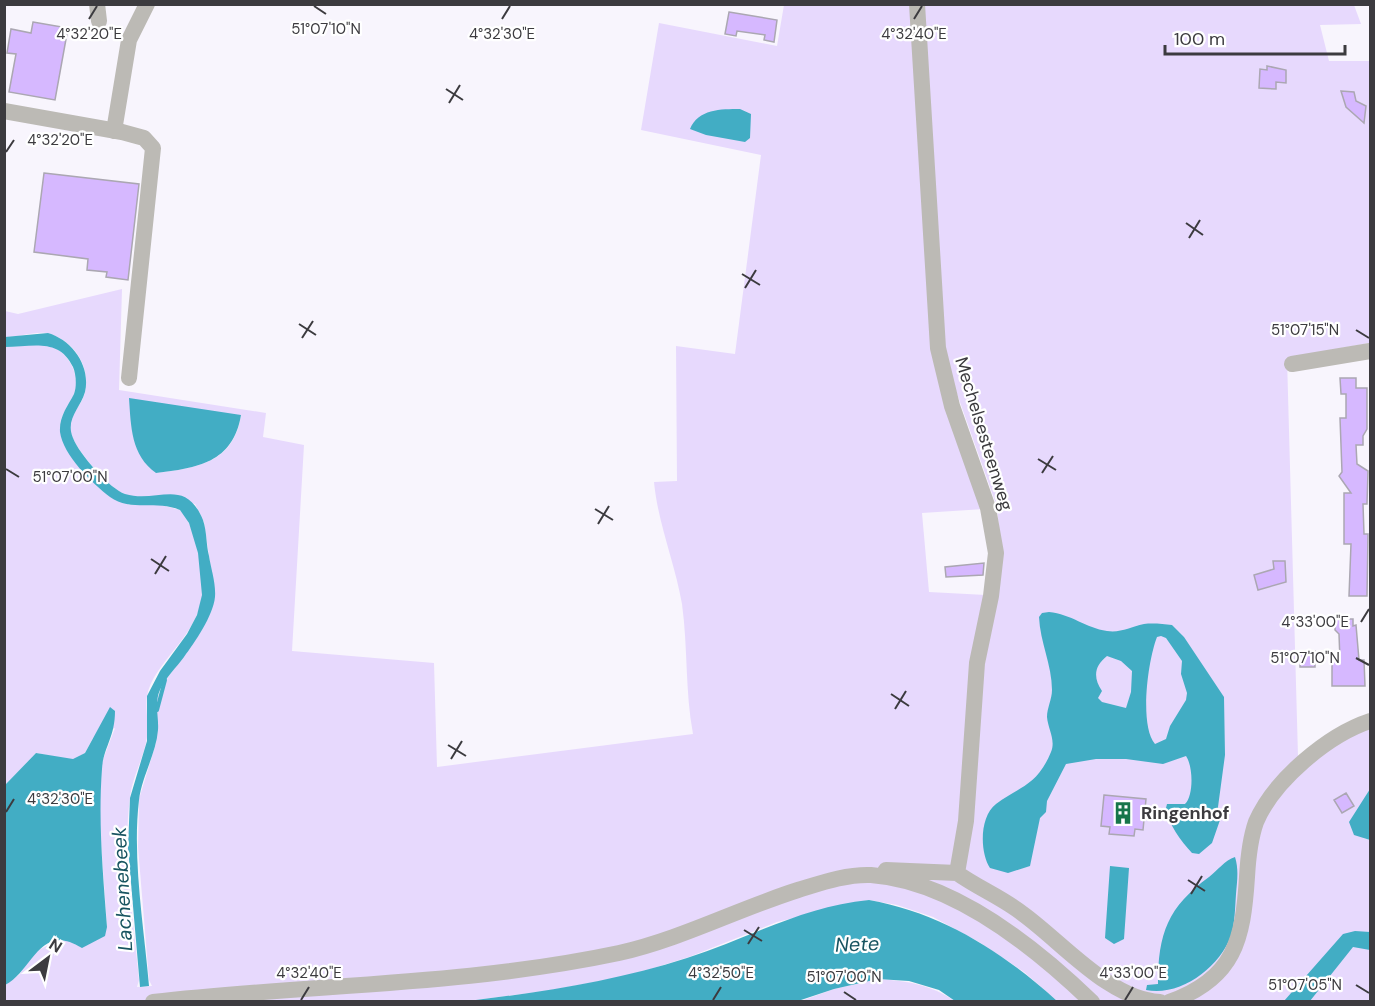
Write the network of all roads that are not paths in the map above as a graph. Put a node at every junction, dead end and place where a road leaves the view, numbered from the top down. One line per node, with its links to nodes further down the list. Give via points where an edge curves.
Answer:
1 (147, 4): 4 (street, via 129,40)
2 (916, 4): 9 (street, Mechelsesteenweg, via 938,348 952,406 988,508 996,553 977,663 966,820)
3 (4, 111): 4 (street)
4 (114, 131): 7 (street, via 144,138 153,148)
5 (1371, 351): 6 (street)
6 (1292, 364)
7 (129, 378)
8 (1371, 721): 14 (street, via 1334,737 1302,761 1271,800 1254,833 1243,926 1233,955 1204,983)
9 (957, 873): 10 (street, via 879,870); 13 (street, via 1023,913 1109,983 1146,1001)
10 (870, 875): 11 (street, via 832,879 622,952 542,967 444,980); 12 (street, via 943,895 992,921 1039,952)
11 (153, 1002)
12 (1092, 1002)
13 (1160, 1002)
14 (1169, 1002)

